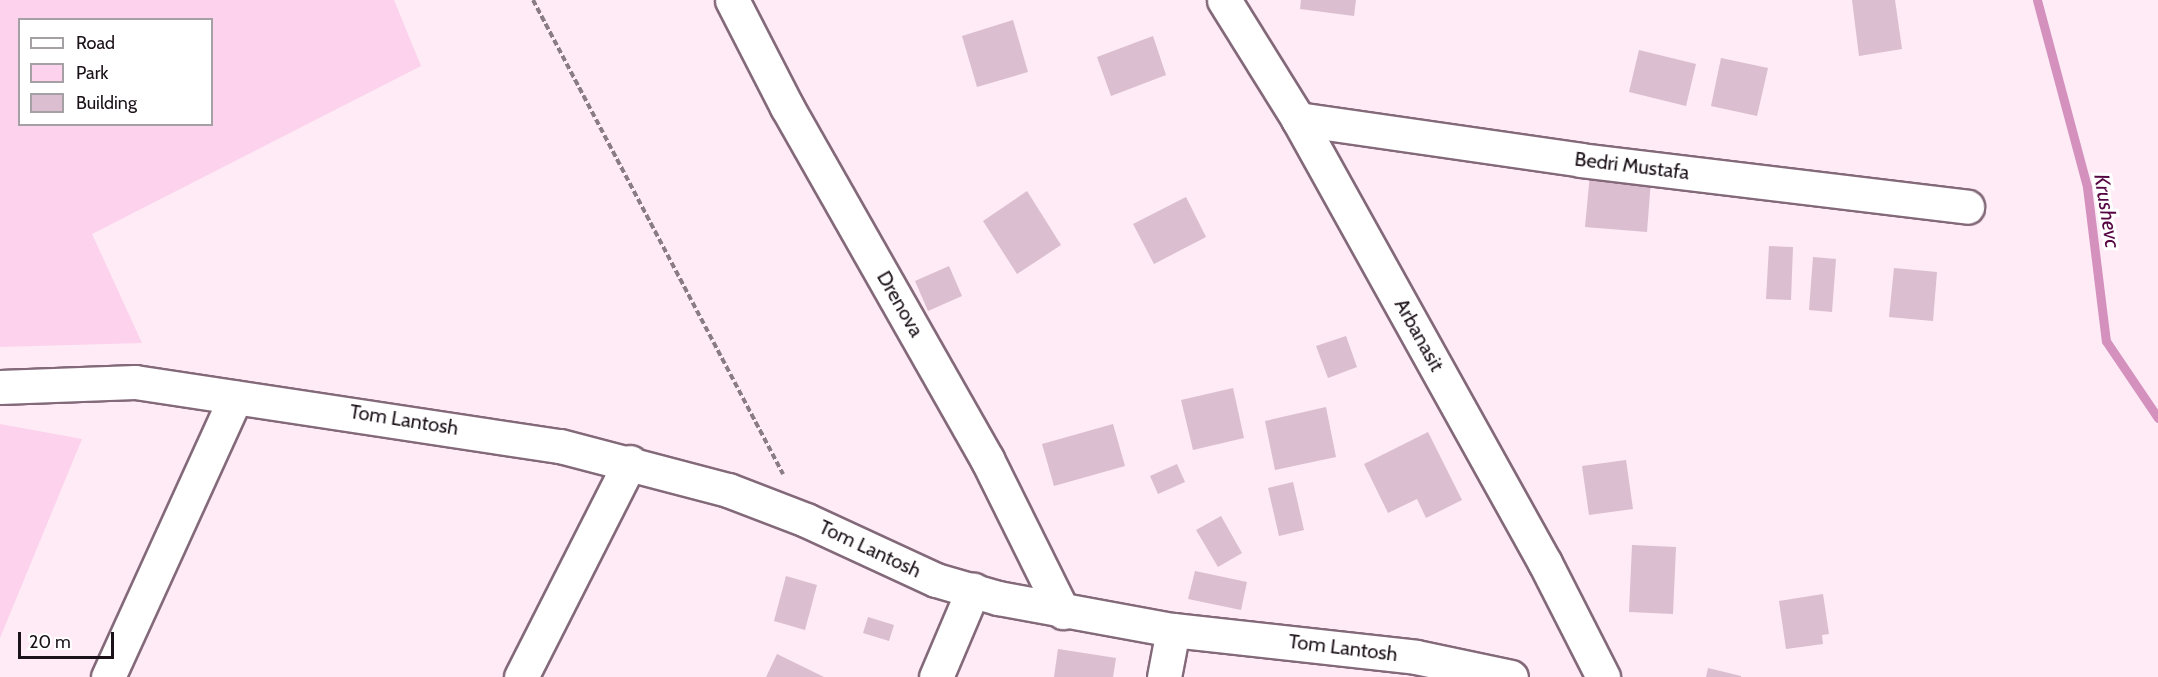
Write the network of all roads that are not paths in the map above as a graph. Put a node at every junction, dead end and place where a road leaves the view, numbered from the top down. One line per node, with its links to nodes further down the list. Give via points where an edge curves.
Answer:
1 (732, 0): 9 (street, Drenova, via 787,107 987,459)
2 (1224, 0): 3 (street, Arbanasit)
3 (1298, 119): 4 (street, Bedri Mustafa, via 1581,160); 17 (street, Arbanasit, via 1528,532)
4 (1967, 207)
5 (0, 387): 6 (street, Tom Lantosh, via 77,381 135,382)
6 (235, 398): 7 (street, Tom Lantosh, via 499,435); 12 (street)
7 (630, 462): 8 (street, Tom Lantosh, via 728,490 806,520 936,579); 13 (street)
8 (973, 590): 9 (street, Tom Lantosh); 14 (street)
9 (1063, 612): 10 (street, Tom Lantosh)
10 (1173, 630): 11 (street, Tom Lantosh); 15 (street)
11 (1413, 667): 16 (street, Tom Lantosh)
12 (108, 677)
13 (521, 677)
14 (936, 677)
15 (1164, 677)
16 (1511, 677)
17 (1603, 677)

